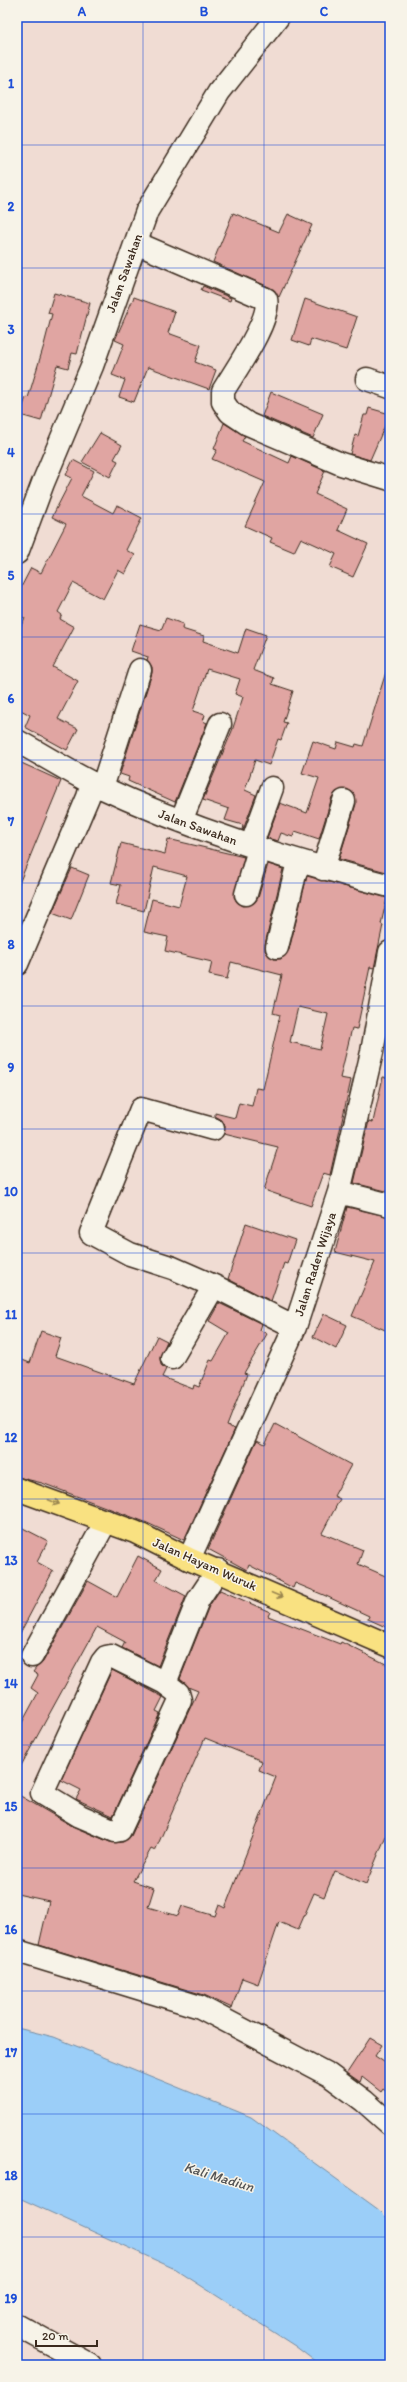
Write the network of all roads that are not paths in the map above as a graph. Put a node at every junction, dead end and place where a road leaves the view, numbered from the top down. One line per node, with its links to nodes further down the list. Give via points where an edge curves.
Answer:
1 (278, 17): 2 (street, Jalan Sawahan, via 219,92 147,211)
2 (136, 243): 5 (street, via 266,299 268,305 259,330 224,391 223,402 230,412 248,424 334,461); 6 (street, Jalan Sawahan, via 92,366)
3 (367, 379): 4 (street)
4 (390, 387)
5 (390, 479)
6 (17, 553)
7 (140, 670): 10 (street)
8 (220, 724): 13 (street)
9 (17, 741): 10 (street, Jalan Sawahan)
10 (97, 785): 13 (street, Jalan Sawahan); 21 (street, via 88,797)
11 (272, 788): 14 (street)
12 (344, 801): 16 (street)
13 (181, 821): 14 (street, Jalan Sawahan)
14 (255, 847): 15 (street, Jalan Sawahan); 18 (street)
15 (298, 862): 16 (street, Jalan Sawahan); 19 (street)
16 (323, 869): 17 (street, Jalan Sawahan)
17 (390, 886)
18 (246, 894)
19 (277, 947)
20 (390, 952): 22 (street, Jalan Raden Wijaya)
21 (17, 964)
22 (381, 1053): 24 (street, Jalan Raden Wijaya)
23 (213, 1129): 26 (street, via 141,1109 91,1233 130,1254 173,1268)
24 (340, 1192): 25 (street); 27 (street, Jalan Raden Wijaya)
25 (390, 1205)
26 (214, 1286): 27 (street); 28 (street)
27 (295, 1327): 31 (street, Jalan Raden Wijaya)
28 (172, 1358)
29 (17, 1489): 30 (main road, Jalan Hayam Wuruk, one-way to 30)
30 (106, 1521): 31 (main road, Jalan Hayam Wuruk, via 135,1532); 34 (street)
31 (189, 1559): 32 (main road, Jalan Hayam Wuruk)
32 (218, 1570): 33 (main road, Jalan Hayam Wuruk, one-way to 33); 35 (street, via 198,1600)
33 (390, 1646)
34 (32, 1656)
35 (165, 1683): 35 (street, via 178,1693 180,1700 120,1830 112,1831 80,1816 42,1793 106,1657 111,1656)
36 (17, 1951): 37 (street, via 200,2007 329,2075)
37 (390, 2124)
38 (17, 2324): 39 (street)
39 (90, 2365)

